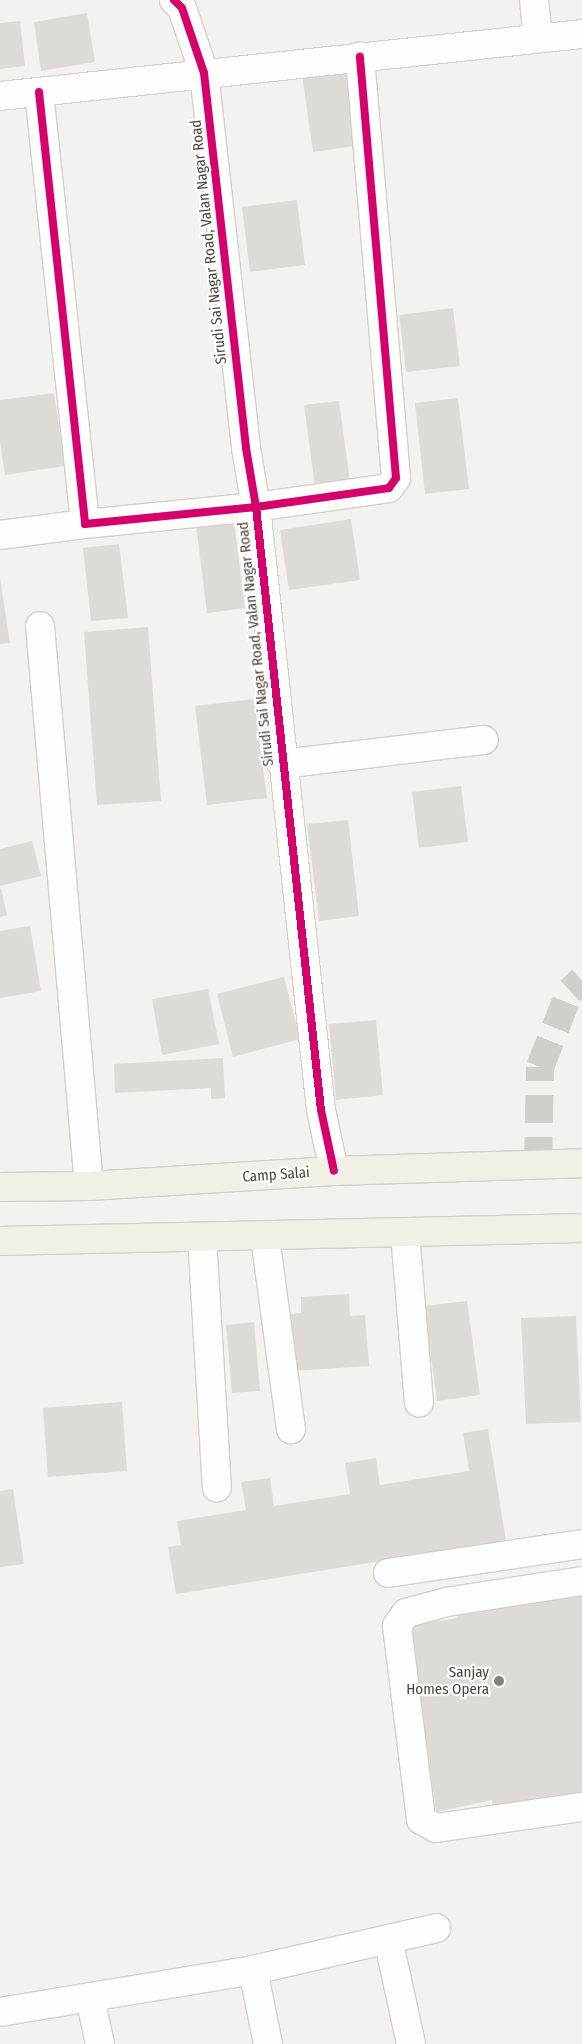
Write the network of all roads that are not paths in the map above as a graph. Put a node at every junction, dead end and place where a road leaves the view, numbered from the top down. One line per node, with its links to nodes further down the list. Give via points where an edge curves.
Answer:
1 (174, 0): 6 (street, Sirudi Sai Nagar Road, Valan Nagar Road, via 182,8)
2 (534, 0): 4 (street)
3 (582, 34): 4 (street)
4 (538, 38): 5 (street)
5 (360, 57): 6 (street); 9 (street, via 396,478 389,488)
6 (204, 73): 7 (street); 9 (street, Sirudi Sai Nagar Road, Valan Nagar Road, via 246,448)
7 (39, 92): 8 (street); 10 (street)
8 (0, 96)
9 (256, 507): 10 (street); 14 (street, Sirudi Sai Nagar Road, Valan Nagar Road)
10 (85, 524): 11 (street)
11 (0, 535)
12 (40, 626): 17 (street)
13 (484, 740): 14 (street)
14 (282, 764): 16 (street, Sirudi Sai Nagar Road, Valan Nagar Road, via 322,1110)
15 (582, 1163): 16 (main road, Camp Salai)
16 (334, 1171): 17 (main road, Camp Salai)
17 (89, 1186): 18 (main road, Camp Salai)
18 (0, 1187)
19 (582, 1228): 20 (main road)
20 (405, 1233): 21 (main road); 24 (street)
21 (265, 1237): 22 (main road); 25 (street)
22 (202, 1238): 23 (main road); 26 (street)
23 (0, 1241)
24 (419, 1402)
25 (291, 1430)
26 (217, 1488)
27 (582, 1544): 28 (street)
28 (441, 1567): 29 (street); 31 (street)
29 (388, 1573)
30 (582, 1581): 31 (street)
31 (447, 1602): 32 (street, via 406,1613 397,1626 421,1820 436,1828)
32 (582, 1807)
33 (436, 1928): 34 (street)
34 (388, 1939): 35 (street); 40 (street)
35 (253, 1970): 36 (street); 39 (street)
36 (90, 1997): 37 (street); 38 (street)
37 (0, 2012)
38 (100, 2044)
39 (268, 2044)
40 (412, 2044)

